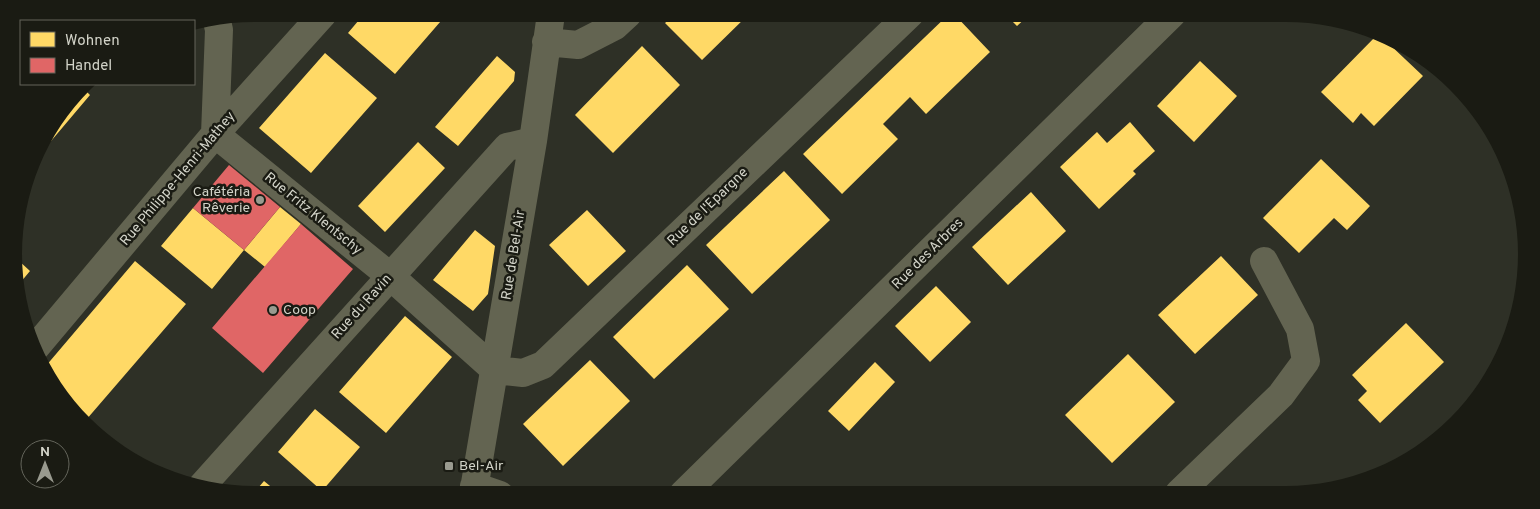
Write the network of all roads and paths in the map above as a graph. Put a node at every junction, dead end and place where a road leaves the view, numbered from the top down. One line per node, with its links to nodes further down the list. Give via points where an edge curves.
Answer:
1 (316, 22): 8 (street, Rue Philippe-Henri-Mathey)
2 (550, 22): 7 (street, Rue de Bel-Air)
3 (619, 22): 7 (street, via 578,45)
4 (902, 22): 13 (street, Rue de l'Epargne, via 543,365 523,373)
5 (1164, 22): 16 (street, Rue des Arbres)
6 (218, 25): 8 (street)
7 (546, 42): 9 (street, Rue de Bel-Air)
8 (215, 134): 11 (street, Rue Fritz Klentschy); 12 (street, Rue Philippe-Henri-Mathey)
9 (533, 140): 11 (street, Rue du Ravin, via 507,147); 13 (street, Rue de Bel-Air)
10 (1264, 261): 17 (street, via 1300,329 1306,361 1281,394)
11 (390, 276): 13 (street, Rue Fritz Klentschy); 14 (street, Rue du Ravin)
12 (40, 342)
13 (495, 370): 15 (street, Rue de Bel-Air)
14 (206, 481)
15 (474, 486)
16 (691, 486)
17 (1187, 486)

